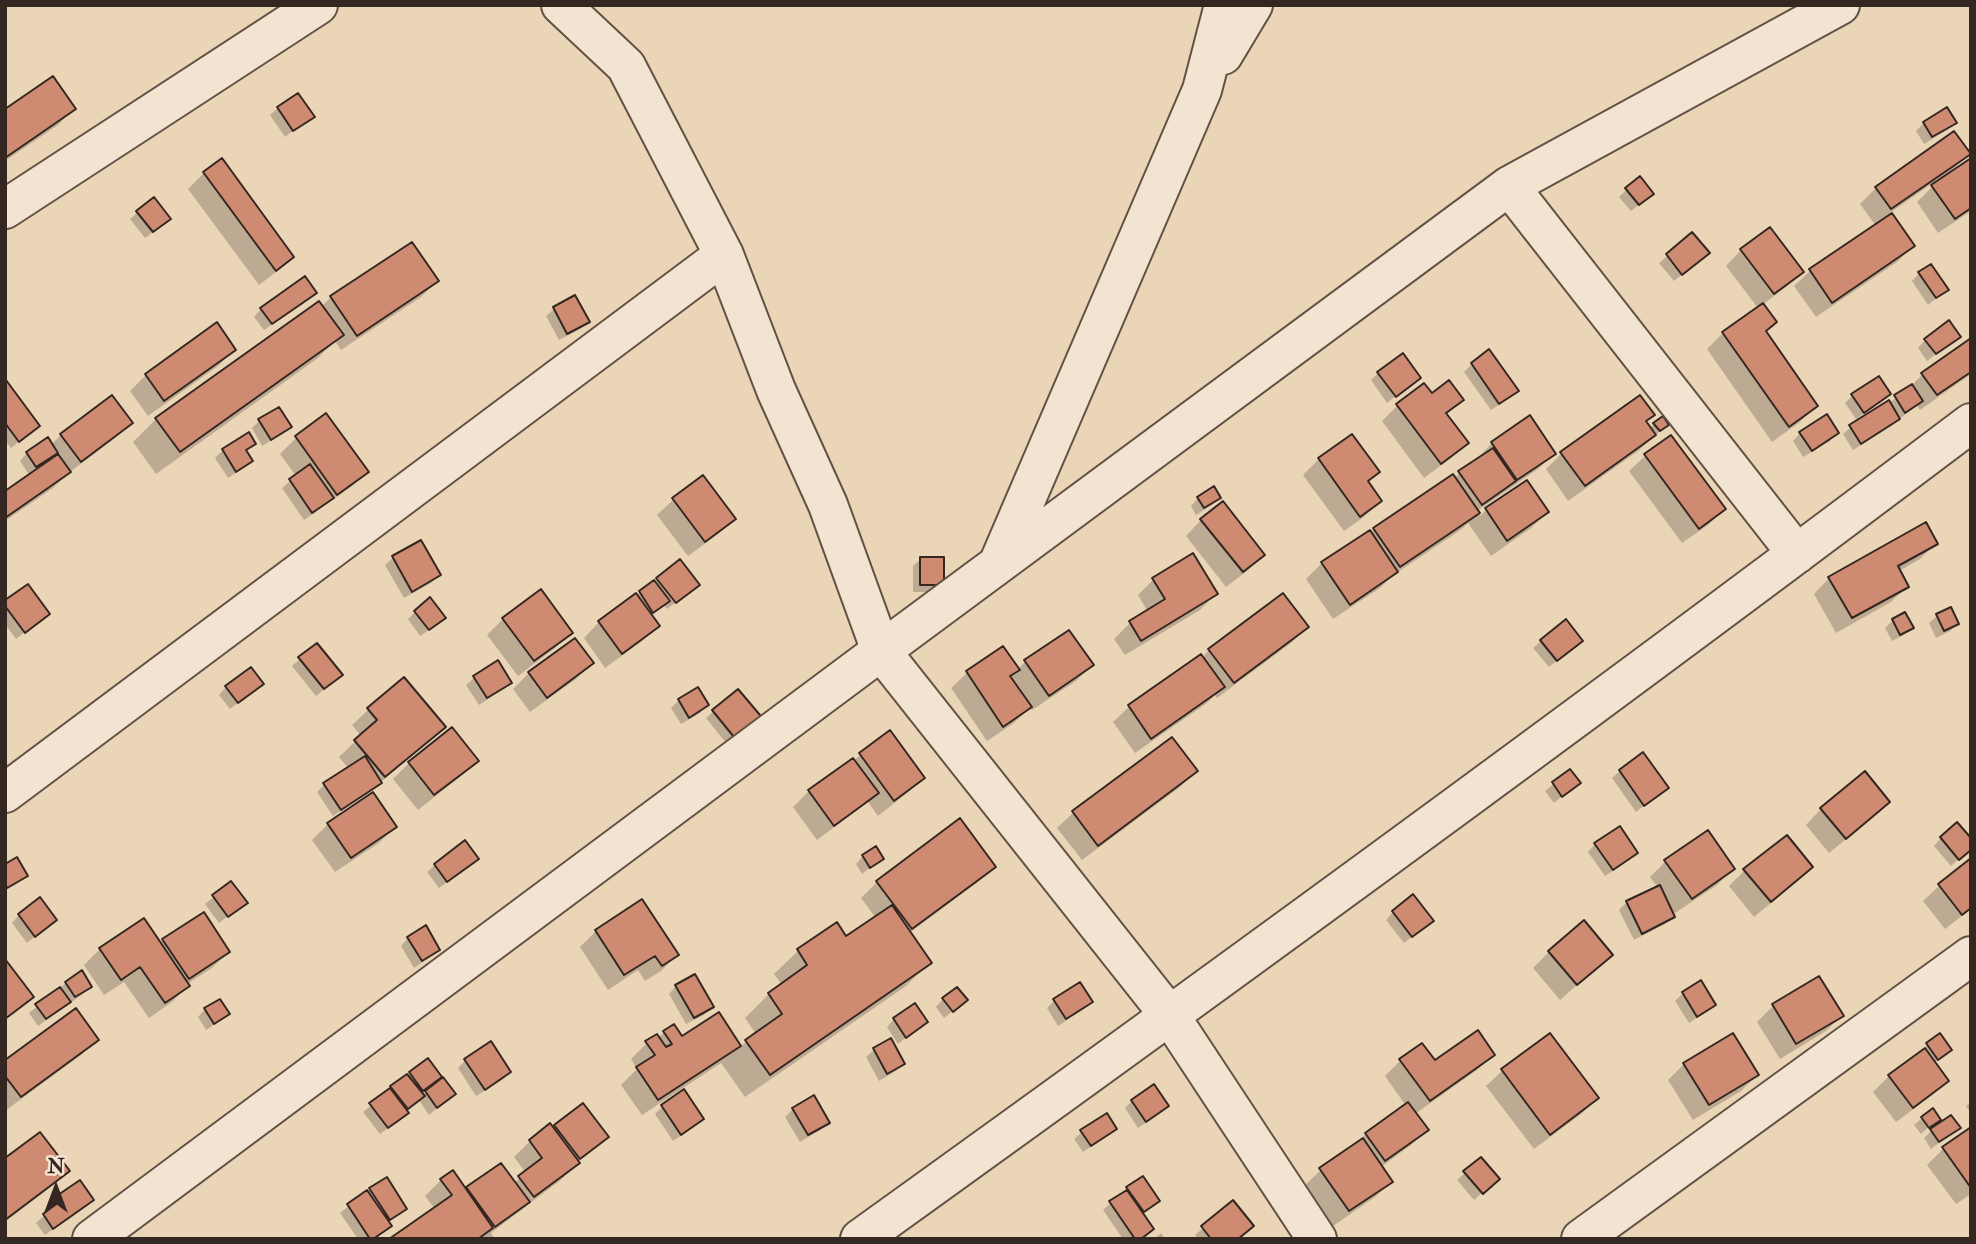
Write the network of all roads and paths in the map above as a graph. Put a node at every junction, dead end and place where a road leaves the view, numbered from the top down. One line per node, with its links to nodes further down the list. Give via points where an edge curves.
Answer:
1 (318, 5): 8 (street)
2 (561, 5): 9 (street, via 626,66)
3 (1224, 5): 6 (street)
4 (1253, 5): 6 (street)
5 (1840, 5): 7 (street)
6 (1202, 90): 12 (street)
7 (1509, 186): 11 (street); 12 (street)
8 (5, 209)
9 (724, 255): 13 (street, via 776,390 828,505); 14 (street)
10 (1971, 423): 11 (street)
11 (1797, 554): 16 (street)
12 (999, 564): 13 (street)
13 (881, 651): 16 (street); 17 (street)
14 (5, 793)
15 (1971, 956): 20 (street)
16 (1170, 1016): 18 (street); 19 (street)
17 (92, 1239)
18 (860, 1239)
19 (1317, 1239)
20 (1581, 1239)

